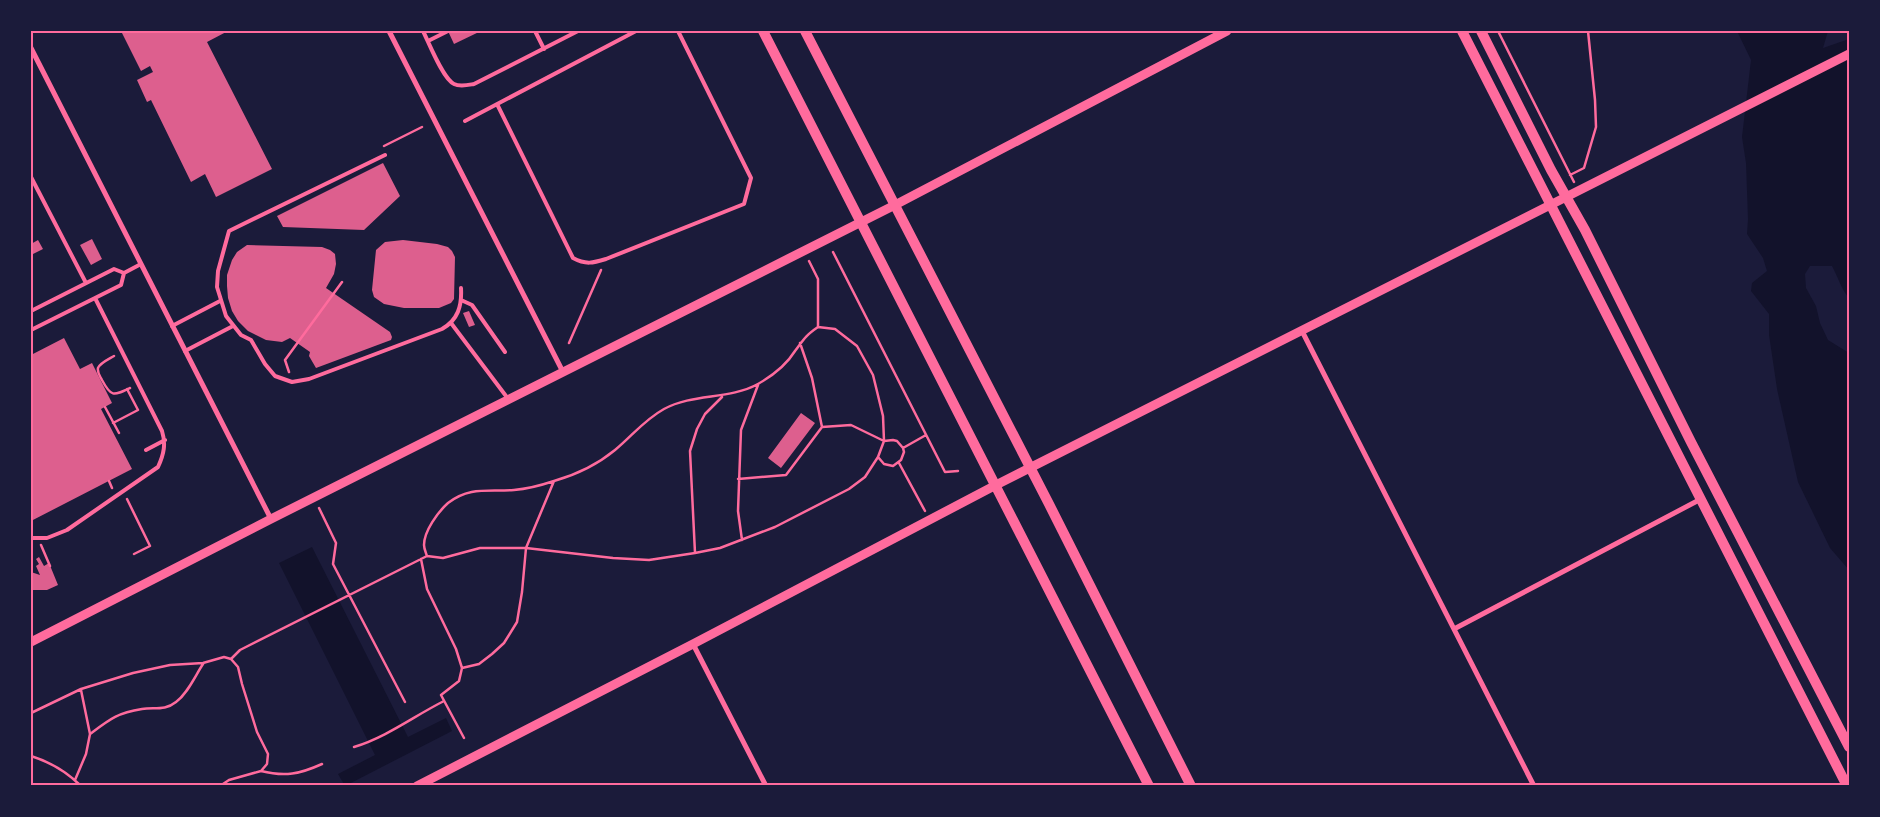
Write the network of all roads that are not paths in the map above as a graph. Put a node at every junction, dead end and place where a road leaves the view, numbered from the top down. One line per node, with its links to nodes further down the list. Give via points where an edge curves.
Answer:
1 (389, 31): 40 (street)
2 (423, 31): 13 (lane)
3 (448, 31): 13 (lane)
4 (535, 31): 15 (lane)
5 (578, 31): 15 (lane)
6 (636, 31): 17 (lane)
7 (678, 31): 17 (lane, via 751,178 744,204 606,259 590,264 581,262 573,258)
8 (763, 31): 24 (main road)
9 (805, 31): 22 (main road)
10 (1227, 31): 22 (street)
11 (1462, 31): 23 (main road)
12 (1480, 31): 21 (main road)
13 (428, 41): 15 (lane, via 447,78 463,86 474,84)
14 (31, 48): 25 (street)
15 (544, 49)
16 (1849, 54): 21 (street)
17 (497, 104): 18 (lane)
18 (465, 121)
19 (385, 155): 31 (lane, via 229,231 218,271)
20 (31, 177): 27 (lane)
21 (1566, 197): 23 (street); 52 (main road)
22 (895, 205): 24 (street); 44 (main road)
23 (1551, 205): 37 (street); 46 (main road)
24 (861, 223): 40 (street); 45 (main road)
25 (141, 264): 26 (lane); 34 (street)
26 (124, 273): 27 (lane, via 114,269); 29 (lane, via 121,285)
27 (86, 283): 32 (lane)
28 (461, 288): 30 (lane)
29 (95, 298): 36 (lane); 42 (lane)
30 (461, 300): 33 (lane); 39 (lane, via 472,305)
31 (220, 301): 34 (lane); 35 (lane)
32 (31, 311)
33 (451, 324): 35 (lane, via 310,379 292,382 274,376 251,340); 41 (lane)
34 (172, 326): 38 (street)
35 (233, 326): 38 (lane)
36 (31, 330)
37 (1302, 331): 44 (street); 49 (street)
38 (185, 351): 47 (street)
39 (505, 352)
40 (563, 372): 41 (street)
41 (509, 400): 47 (street)
42 (165, 440): 43 (lane); 48 (lane, via 164,455 158,467 67,530 47,538)
43 (146, 450)
44 (1029, 468): 45 (street); 56 (main road)
45 (996, 485): 51 (street); 55 (main road)
46 (1701, 499): 49 (street); 58 (main road)
47 (272, 519): 50 (street)
48 (31, 538)
49 (1454, 629): 57 (street)
50 (31, 642)
51 (693, 644): 53 (street); 54 (street)
52 (1849, 747)
53 (419, 785)
54 (766, 786)
55 (1149, 786)
56 (1191, 786)
57 (1534, 786)
58 (1847, 786)

